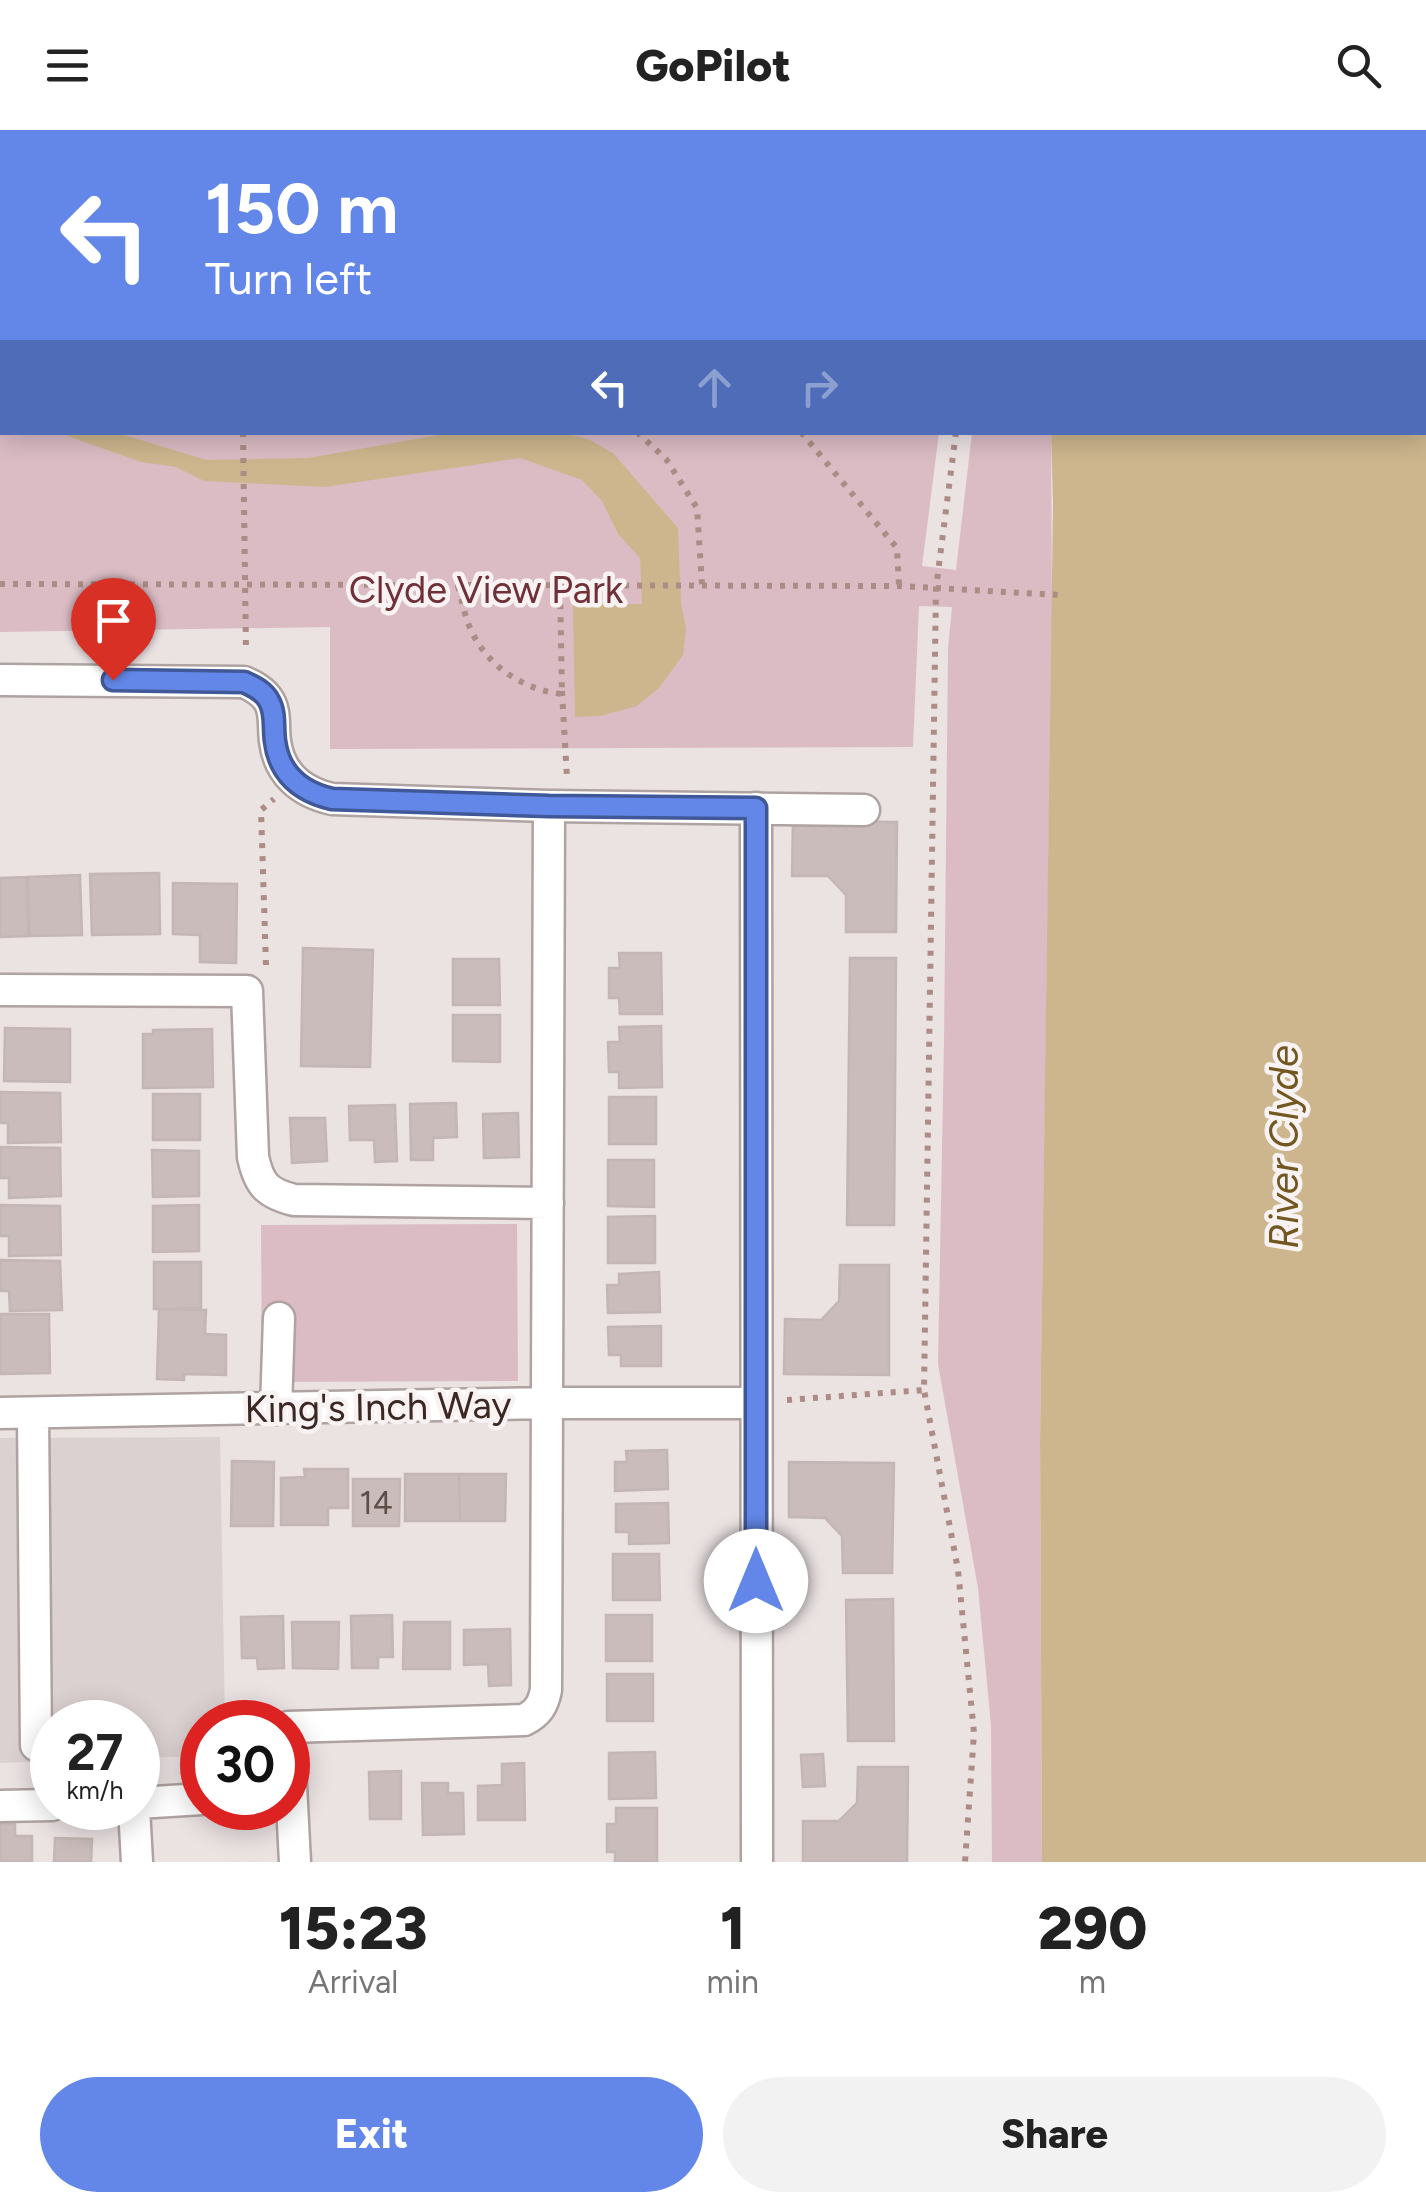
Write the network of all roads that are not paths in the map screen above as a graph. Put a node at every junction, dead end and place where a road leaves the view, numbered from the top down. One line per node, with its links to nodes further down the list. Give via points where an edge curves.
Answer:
1 (0, 680): 2 (street, via 244,682 269,700 282,764 312,794)
2 (549, 806): 3 (street); 6 (street)
3 (756, 808): 4 (street); 8 (street)
4 (864, 810)
5 (0, 990): 6 (street, via 247,991 253,1157 257,1176 278,1196)
6 (548, 1203): 9 (street)
7 (279, 1318): 10 (street)
8 (756, 1402): 9 (street, King's Inch Way); 21 (street)
9 (547, 1403): 10 (street, King's Inch Way); 14 (street, via 544,1703 524,1720)
10 (276, 1409): 12 (street, King's Inch Way)
11 (0, 1414): 12 (street, King's Inch Way)
12 (34, 1414): 13 (street)
13 (36, 1700)
14 (310, 1726)
15 (30, 1805): 16 (street)
16 (0, 1806)
17 (136, 1830): 19 (street)
18 (292, 1830): 20 (street)
19 (137, 1862)
20 (295, 1862)
21 (757, 1862)

